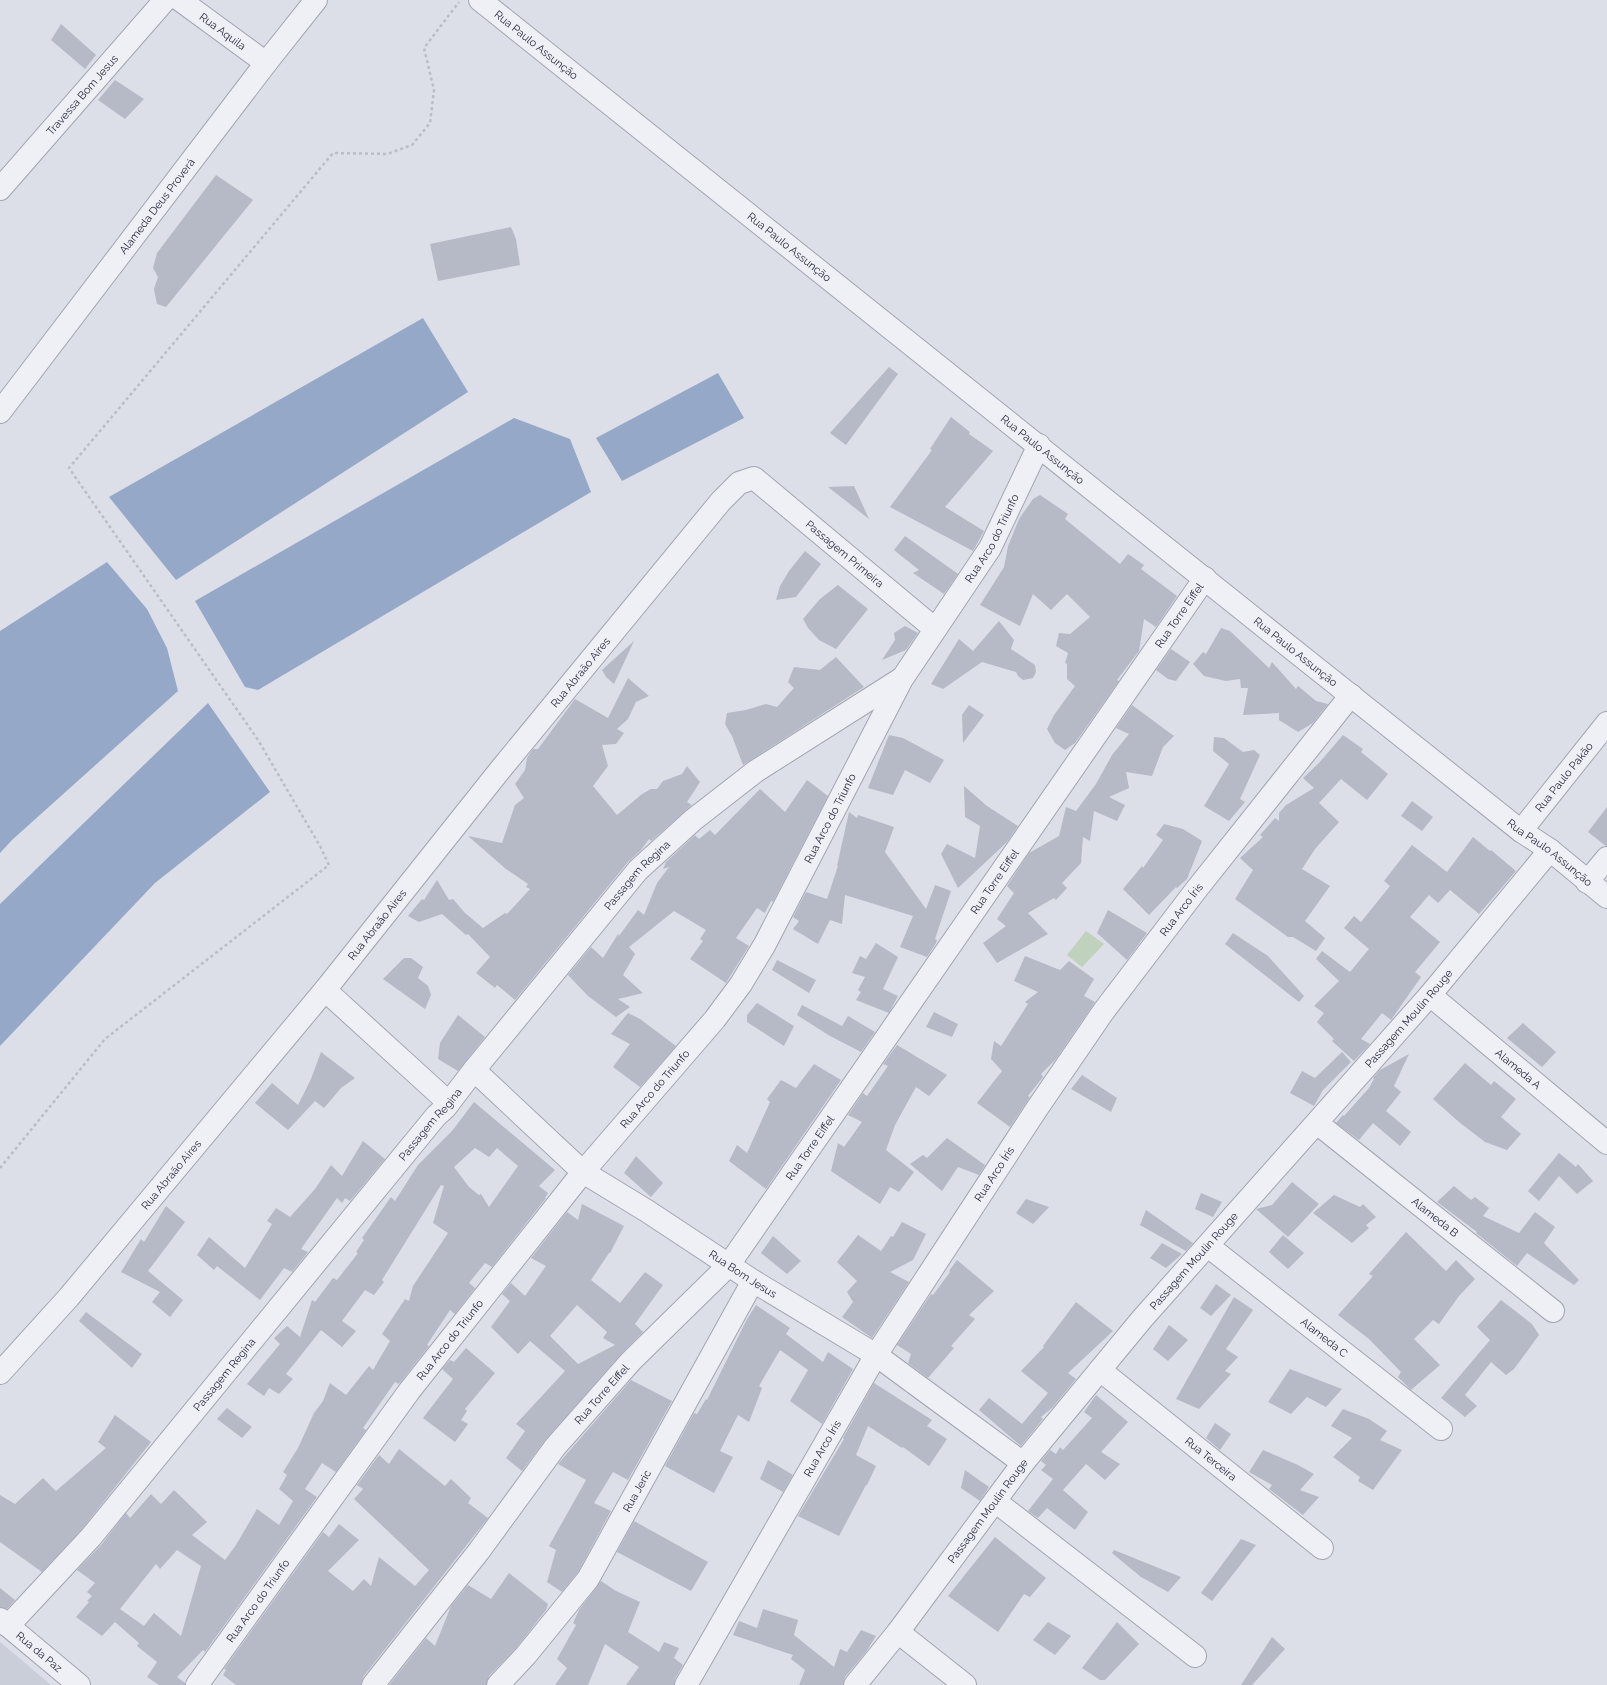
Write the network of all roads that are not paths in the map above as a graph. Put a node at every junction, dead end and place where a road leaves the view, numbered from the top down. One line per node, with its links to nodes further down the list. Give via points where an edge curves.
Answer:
1 (165, 0): 6 (street, Travessa Bom Jesus)
2 (180, 0): 5 (street, Rua Aquila)
3 (316, 0): 5 (street, Alameda Deus Proverá)
4 (480, 0): 8 (street, Rua Paulo Assunção)
5 (266, 63): 7 (street, Alameda Deus Proverá)
6 (0, 189)
7 (0, 412)
8 (1039, 445): 10 (street, Rua Paulo Assunção); 11 (street, Rua Arco do Triunfo, via 990,548)
9 (754, 478): 11 (street, Passagem Primeira); 20 (street, Rua Abraão Aires, via 739,483 722,501 495,776)
10 (1205, 578): 13 (street, Rua Paulo Assunção); 28 (street, Rua Torre Eiffel)
11 (935, 629): 12 (street, Rua Arco do Triunfo)
12 (902, 679): 22 (street, Passagem Regina, via 756,771 693,820 638,870); 26 (street, Rua Arco do Triunfo, via 765,944 741,984 715,1019)
13 (1351, 695): 15 (street, Rua Paulo Assunção); 31 (street, Rua Arco Íris, via 1103,1012)
14 (1607, 723): 15 (street, Rua Paulo Pakão)
15 (1521, 831): 16 (street, Rua Paulo Assunção)
16 (1550, 850): 18 (street, Rua Paulo Assunção); 21 (street, Passagem Moulin Rouge)
17 (1607, 858): 18 (street)
18 (1587, 882): 19 (street, Rua Paulo Assunção)
19 (1607, 897)
20 (325, 990): 23 (street); 33 (street, Rua Abraão Aires, via 69,1297)
21 (1430, 995): 24 (street, Passagem Moulin Rouge); 25 (street, Alameda A)
22 (474, 1070): 23 (street, Passagem Regina); 26 (street, Rua Bom Jesus)
23 (449, 1103): 38 (street, Passagem Regina, via 91,1537)
24 (1317, 1123): 27 (street, Passagem Moulin Rouge); 30 (street, Alameda B)
25 (1607, 1143)
26 (583, 1172): 28 (street, Rua Bom Jesus); 42 (street, Rua Arco do Triunfo, via 410,1390)
27 (1208, 1246): 32 (street, Passagem Moulin Rouge); 34 (street, Alameda C)
28 (728, 1266): 29 (street, Rua Bom Jesus); 43 (street, Rua Torre Eiffel, via 631,1361 555,1446 479,1551)
29 (753, 1281): 31 (street, Rua Bom Jesus); 44 (street, Rua Jeric, via 588,1579)
30 (1553, 1310)
31 (876, 1355): 35 (street, Rua Bom Jesus); 45 (street, Rua Arco Íris)
32 (1100, 1370): 35 (street, Passagem Moulin Rouge); 37 (street, Rua Terceira)
33 (0, 1373)
34 (1441, 1429)
35 (1023, 1463): 36 (street, Passagem Moulin Rouge)
36 (995, 1501): 39 (street, Passagem Moulin Rouge); 40 (street)
37 (1322, 1548)
38 (4, 1622): 41 (street, Rua da Paz)
39 (898, 1632): 46 (street, Passagem Moulin Rouge); 47 (street)
40 (1195, 1656)
41 (79, 1685)
42 (197, 1685)
43 (372, 1685)
44 (498, 1685)
45 (686, 1685)
46 (855, 1685)
47 (965, 1685)

